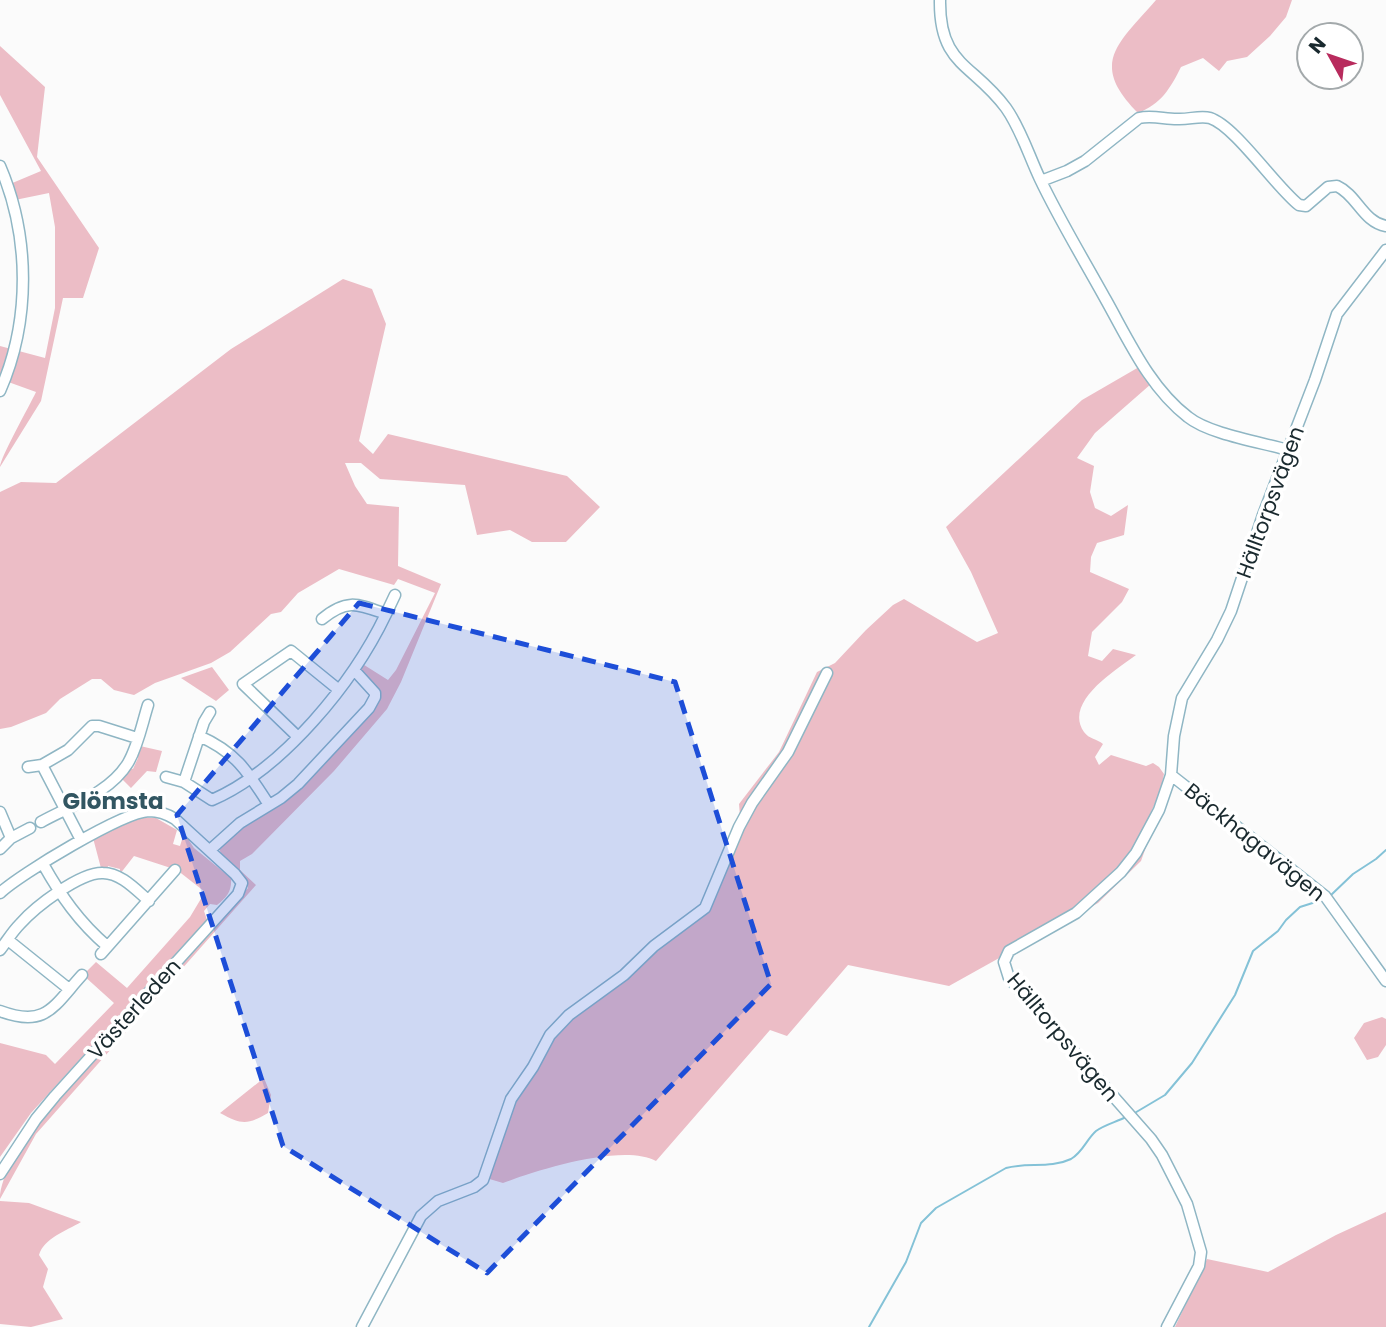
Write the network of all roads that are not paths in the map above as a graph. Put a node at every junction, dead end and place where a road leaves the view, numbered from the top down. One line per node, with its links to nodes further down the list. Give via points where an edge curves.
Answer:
1 (940, 0): 3 (street, via 941,27 949,49 1005,107)
2 (0, 166): 6 (street, via 18,225 23,279 19,328)
3 (1041, 181): 4 (street, via 1085,161 1139,118 1202,116 1229,131 1299,205 1306,206 1328,187 1337,186 1372,221); 7 (street, via 1143,365 1168,397 1196,423)
4 (1386, 226)
5 (1386, 250): 7 (street, Hälltorpsvägen, via 1334,320)
6 (0, 391)
7 (1288, 450): 21 (street, Hälltorpsvägen, via 1231,611 1182,698)
8 (395, 595): 9 (street)
9 (386, 614): 10 (street, via 348,604); 11 (street)
10 (322, 619)
11 (355, 671): 13 (street); 25 (street, via 373,690 373,702 306,777)
12 (827, 673): 46 (street, via 788,752 739,827 705,908 550,1035 511,1098 483,1180 424,1212)
13 (339, 690): 17 (street); 17 (street, via 291,651 239,686)
14 (148, 705): 18 (street)
15 (210, 712): 16 (street)
16 (199, 736): 22 (street, via 229,752); 24 (street)
17 (298, 736): 22 (street)
18 (137, 738): 19 (street, via 92,726 68,750); 26 (street, via 117,777)
19 (42, 765): 20 (street); 26 (street)
20 (28, 767)
21 (1171, 775): 42 (street, Bäckhagavägen, via 1325,896); 47 (street, Hälltorpsvägen, via 1158,810 1125,868 1076,913 1009,951 1004,961 1009,978 1151,1139 1180,1186 1201,1257)
22 (251, 776): 24 (street, via 212,800); 25 (street)
23 (166, 777): 24 (street)
24 (184, 782)
25 (269, 805): 33 (street)
26 (65, 809): 28 (street); 31 (street)
27 (0, 812): 30 (street)
28 (41, 822)
29 (30, 828): 30 (street)
30 (11, 838): 32 (street)
31 (81, 840): 33 (street, via 132,814 158,812 175,819); 34 (street)
32 (0, 849)
33 (210, 850): 45 (street, Västerleden, via 240,880 238,894 55,1096)
34 (43, 864): 36 (street); 37 (street)
35 (175, 870): 38 (street)
36 (2, 886)
37 (59, 892): 38 (street, via 104,873 124,880); 38 (street, via 104,950); 39 (street, via 30,914)
38 (149, 901)
39 (8, 940): 40 (street); 43 (street)
40 (0, 950)
41 (82, 975): 43 (street)
42 (1386, 981)
43 (69, 989): 44 (street, via 48,1012 35,1018)
44 (0, 1011)
45 (0, 1174)
46 (362, 1327)
47 (1167, 1327)

